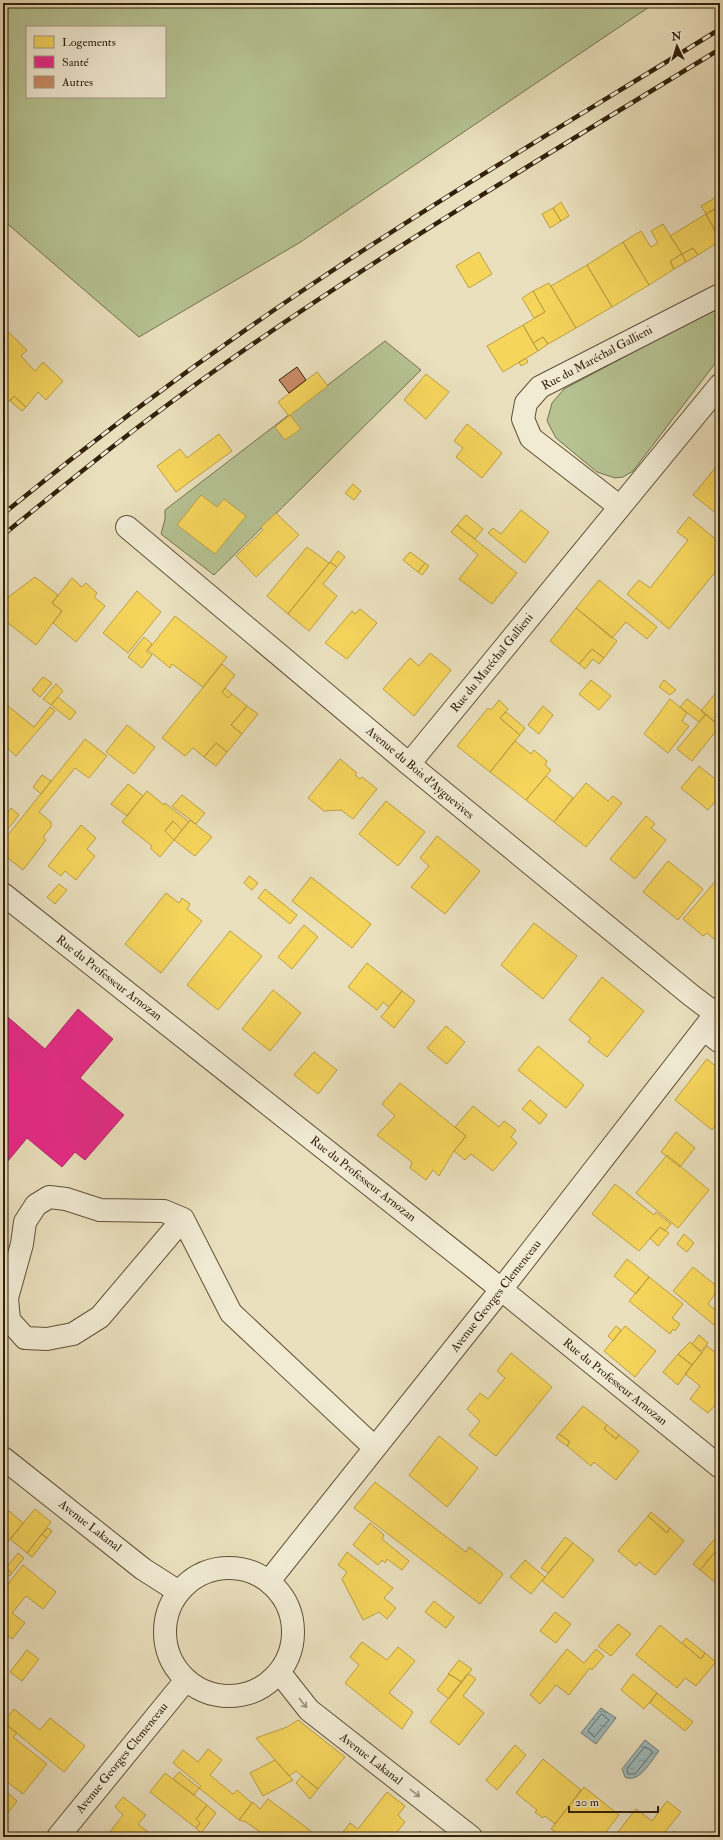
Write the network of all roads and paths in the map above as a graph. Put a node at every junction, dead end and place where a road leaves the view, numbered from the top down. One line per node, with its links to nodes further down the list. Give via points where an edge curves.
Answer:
1 (720, 295): 3 (street, Rue du Maréchal Gallieni, via 540,387 526,403 523,419 531,438)
2 (720, 386): 3 (street, Rue du Maréchal Gallieni)
3 (620, 507): 5 (street, Rue du Maréchal Gallieni)
4 (127, 527): 5 (street, Avenue du Bois d'Ayguevives)
5 (409, 764): 7 (street, Avenue du Bois d'Ayguevives, via 686,991)
6 (3, 894): 9 (street, Rue du Professeur Arnozan, via 470,1264)
7 (715, 1023): 9 (street, Avenue Georges Clemenceau)
8 (183, 1219): 8 (street, via 164,1211 100,1210 49,1197 42,1201 36,1205 25,1222 22,1244 7,1298 9,1320 26,1338 47,1339 73,1334 100,1317); 10 (street, via 231,1313)
9 (500, 1291): 10 (street, Avenue Georges Clemenceau); 12 (street, Rue du Professeur Arnozan)
10 (375, 1448): 13 (street, Avenue Georges Clemenceau)
11 (3, 1458): 14 (street, Avenue Lakanal, via 143,1569)
12 (720, 1467)
13 (268, 1581): 14 (street, via 256,1573 239,1568 223,1568 191,1580); 15 (street, via 283,1597 291,1616 294,1635 289,1655)
14 (179, 1592): 16 (street, via 168,1613 165,1637 172,1660)
15 (280, 1672): 16 (street, via 261,1687 234,1696 217,1695); 18 (street, Avenue Lakanal, one-way to 18, via 309,1710)
16 (186, 1680): 17 (street, Avenue Georges Clemenceau)
17 (58, 1837)
18 (471, 1837)

